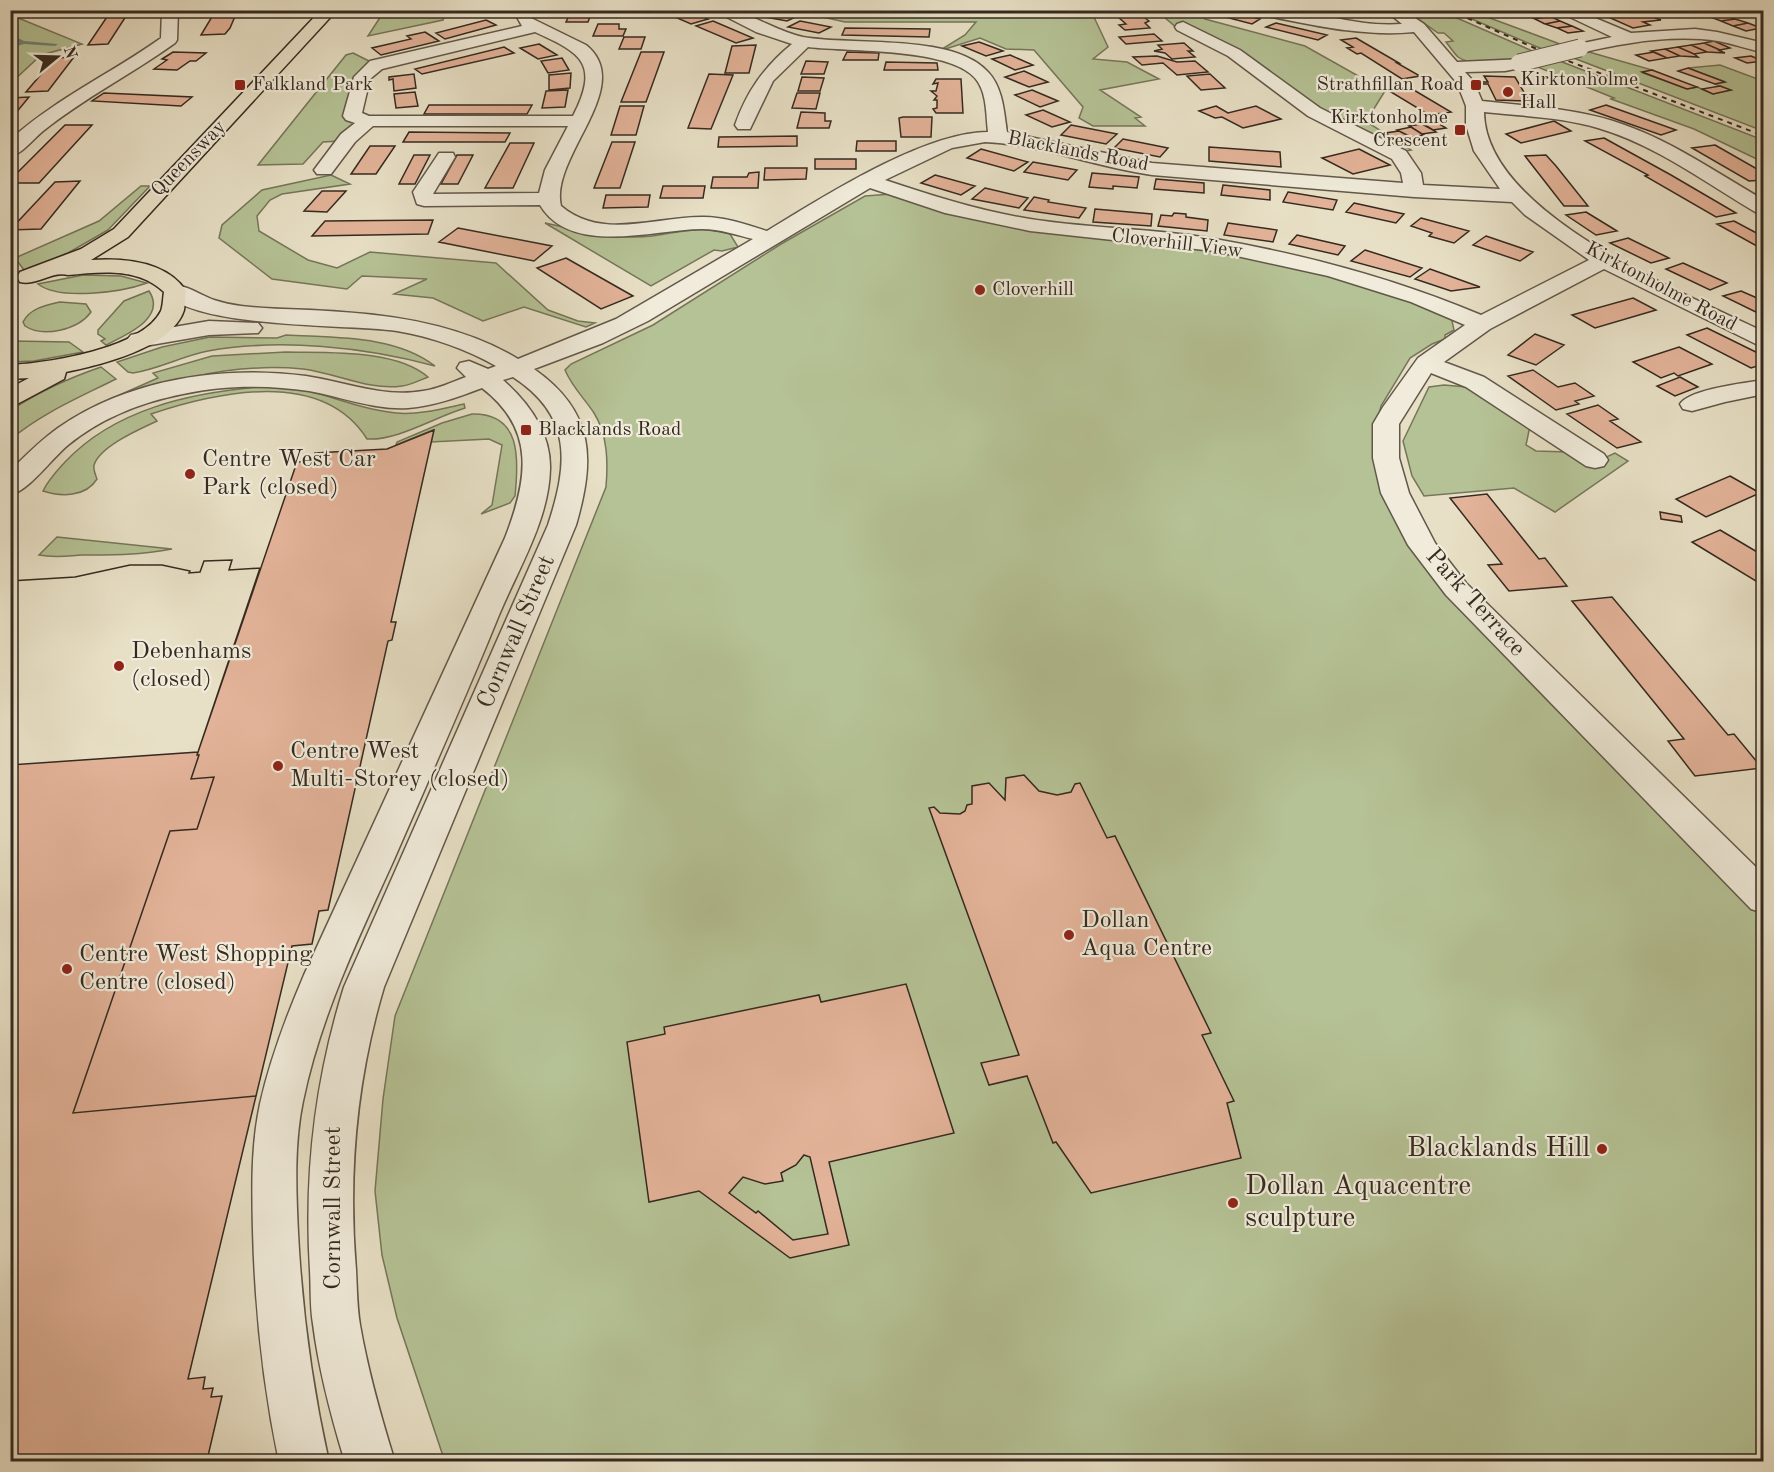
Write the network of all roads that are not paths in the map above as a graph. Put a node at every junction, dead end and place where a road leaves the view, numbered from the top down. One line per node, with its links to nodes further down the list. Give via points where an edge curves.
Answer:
1 (170, 10): 21 (street, via 169,40 68,103)
2 (520, 10): 8 (street, via 525,21)
3 (720, 10): 12 (street)
4 (1262, 10): 9 (street, via 1342,27)
5 (1392, 10): 9 (street, Kirktonholme Road)
6 (1562, 10): 11 (street)
7 (338, 15): 16 (highway, Queensway); 33 (highway, Queensway, via 121,232 99,248)
8 (536, 27): 17 (street, via 376,65 362,77 352,116); 18 (street, via 585,52 595,74)
9 (1418, 27): 14 (street, Kirktonholme Road)
10 (1186, 32): 25 (street, via 1234,53 1314,112 1399,155 1411,173)
11 (1631, 39): 13 (street, via 1703,33); 14 (street, bridge, via 1505,66)
12 (805, 42): 19 (street, via 769,72 753,96); 20 (street, via 909,49 972,66 989,86)
13 (1764, 48)
14 (1452, 67): 15 (street, Kirktonholme Road, via 1465,82)
15 (1475, 106): 26 (street, Kirktonholme Road, via 1482,150); 28 (street, via 1605,124 1656,145)
16 (261, 110)
17 (368, 121): 18 (street); 23 (street, via 348,138)
18 (579, 121): 27 (street, via 554,175)
19 (744, 125)
20 (998, 136): 24 (street, Blacklands Road, via 937,147); 25 (street, Blacklands Road, via 1137,166)
21 (10, 151)
22 (446, 157): 27 (street, via 423,192 424,200)
23 (324, 170)
24 (868, 181): 29 (street, Blacklands Road); 35 (street, Cloverhill View, via 952,209 1030,225 1214,245 1334,271 1419,297)
25 (1414, 191): 26 (street, Blacklands Road)
26 (1515, 196): 31 (street, Kirktonholme Road)
27 (550, 199): 29 (street, via 550,205 564,218 595,228 638,231 704,223)
28 (1764, 209)
29 (768, 237): 41 (street, Blacklands Road, via 634,318)
30 (139, 251): 32 (highway)
31 (1604, 261): 35 (street, Park Terrace); 37 (street, Kirktonholme Road)
32 (150, 273): 33 (highway, via 100,267); 34 (highway, via 165,280)
33 (33, 276)
34 (175, 291): 36 (highway, via 174,306 167,319); 41 (street, Cornwall Street, via 192,301 236,312 356,319 434,331 471,344)
35 (1482, 324): 38 (street, Park Terrace)
36 (139, 340): 39 (highway); 41 (street, Cornwall Street, via 209,328 344,332 413,344)
37 (1764, 341)
38 (1426, 363): 45 (street, via 1474,382); 47 (street, Park Terrace, via 1386,424 1386,458 1395,493 1422,545 1456,589)
39 (65, 367): 40 (highway); 43 (highway)
40 (10, 372)
41 (501, 373): 46 (street, Blacklands Road, via 445,393 395,402 273,380 217,382 159,391 72,429); 48 (street, Cornwall Street, via 511,400 528,425 537,462 532,498 455,686 318,990 284,1089 274,1195 278,1283 285,1367); 49 (street, Cornwall Street, via 546,389 572,430 576,449 574,489 349,1030 333,1115 329,1195 337,1332)
42 (1764, 387): 44 (street, via 1721,394)
43 (10, 399)
44 (1692, 404)
45 (1595, 460)
46 (10, 487)
47 (1764, 899)
48 (304, 1461)
49 (370, 1461)

